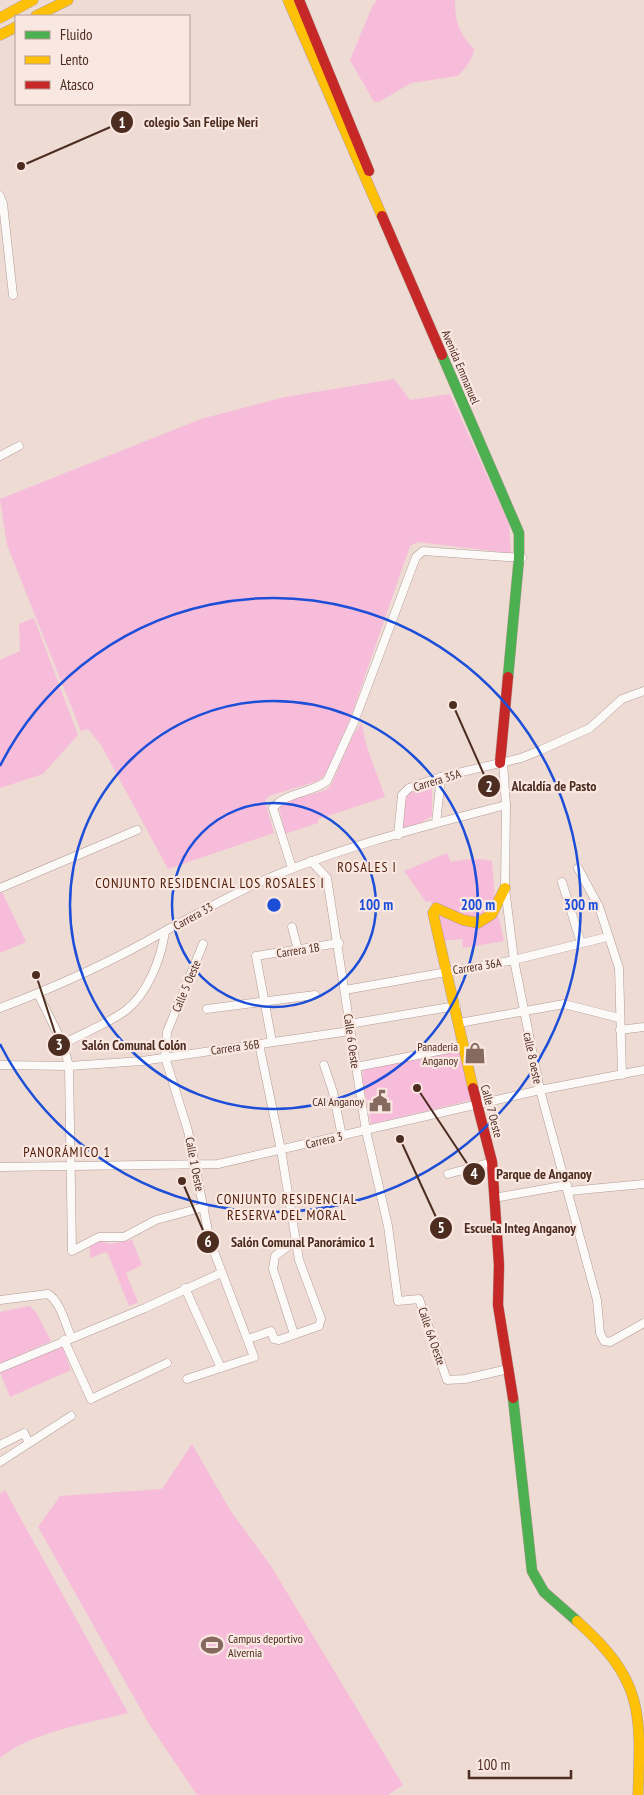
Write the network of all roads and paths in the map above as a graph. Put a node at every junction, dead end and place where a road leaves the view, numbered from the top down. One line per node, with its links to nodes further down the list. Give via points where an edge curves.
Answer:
1 (33, 0): 6 (street)
2 (68, 0): 5 (street)
3 (288, 0): 13 (street, Avenida Emmanuel, via 519,533)
4 (299, 0): 13 (street, Avenida Emmanuel, via 455,379 522,532)
5 (38, 15)
6 (0, 18)
7 (15, 28): 8 (street)
8 (0, 35)
9 (0, 196): 10 (street)
10 (13, 295)
11 (19, 446): 12 (street)
12 (0, 456)
13 (521, 558): 15 (street, Avenida Emmanuel); 22 (street, via 423,551 416,557 354,722 327,781 319,787 279,800 273,808)
14 (644, 691): 15 (street, Carrera 35A, via 622,699 590,728 521,758)
15 (502, 762): 16 (street, Carrera 35A); 17 (street, calle 8 oeste)
16 (441, 777): 18 (street); 20 (street, Carrera 35A, via 409,788 402,795)
17 (506, 805): 18 (street, Carrera 33); 26 (street, calle 8 oeste)
18 (436, 823): 20 (street, Carrera 33)
19 (137, 830): 25 (street)
20 (398, 836): 21 (street, Carrera 33)
21 (311, 862): 22 (street, Carrera 33); 30 (street, Calle 6 Oeste, via 327,878)
22 (292, 868): 28 (street, Carrera 33, via 201,910)
23 (578, 868): 29 (street, via 599,907)
24 (562, 882): 31 (street)
25 (0, 888)
26 (505, 888): 34 (street, calle 8 oeste); 35 (street, Calle 7 Oeste, via 492,914 478,923 436,908 433,913)
27 (292, 927): 33 (street)
28 (165, 932): 37 (street, Carrera 33); 50 (street, via 157,964 126,1010)
29 (607, 936): 31 (street, Carrera 36A); 44 (street, via 618,968)
30 (339, 943): 33 (street, Carrera 1B); 36 (street, Calle 6 Oeste)
31 (581, 943): 34 (street, Carrera 36A)
32 (203, 944): 53 (street, Calle 5 Oeste, via 167,1032)
33 (298, 950): 39 (street, Carrera 1B, via 256,956)
34 (514, 960): 35 (street, Carrera 36A); 43 (street, calle 8 oeste)
35 (446, 971): 36 (street, Carrera 36A); 40 (street, Calle 7 Oeste)
36 (345, 990): 46 (street, Calle 6 Oeste)
37 (38, 994): 41 (street, Carrera 33); 50 (street)
38 (315, 995): 39 (street)
39 (266, 1002): 42 (street); 49 (street)
40 (456, 1006): 45 (street, Calle 7 Oeste); 46 (street, Carrera 36B)
41 (0, 1008)
42 (207, 1009)
43 (524, 1011): 44 (street, via 572,1005); 45 (street); 60 (street, calle 8 oeste)
44 (619, 1018): 48 (street)
45 (459, 1023): 52 (street, Calle 7 Oeste)
46 (350, 1027): 49 (street, Carrera 36B); 57 (street, Calle 6 Oeste)
47 (644, 1027): 48 (street)
48 (620, 1030): 59 (street)
49 (272, 1042): 51 (street, Carrera 36B)
50 (63, 1044): 56 (street)
51 (259, 1044): 53 (street, Carrera 36B); 64 (street)
52 (464, 1046): 57 (street); 61 (street, Calle 7 Oeste)
53 (164, 1057): 56 (street, Carrera 36B); 67 (street, Calle 1 Oeste, via 180,1100)
54 (0, 1065): 56 (street, Carrera 36B)
55 (324, 1065): 63 (street)
56 (69, 1066): 66 (street)
57 (356, 1066): 62 (street, Calle 6 Oeste)
58 (644, 1070): 59 (street, Carrera 3)
59 (622, 1075): 60 (street, Carrera 3)
60 (540, 1090): 61 (street, Carrera 3); 71 (street, calle 8 oeste)
61 (477, 1105): 62 (street, Carrera 3); 65 (street, Calle 7 Oeste)
62 (366, 1131): 63 (street, Carrera 3); 74 (street, Calle 6 Oeste)
63 (342, 1136): 64 (street, Carrera 3)
64 (281, 1150): 67 (street, Carrera 3, via 218,1164); 75 (street)
65 (492, 1162): 69 (street); 72 (street, Calle 7 Oeste)
66 (71, 1165): 67 (street, Carrera 3); 68 (street, Carrera 3); 73 (street, via 72,1251 98,1237 124,1237 156,1220)
67 (196, 1165): 73 (street, Calle 1 Oeste)
68 (0, 1168)
69 (448, 1174)
70 (644, 1184): 71 (street)
71 (568, 1188): 72 (street); 79 (street, calle 8 oeste, via 597,1300 600,1333 604,1341 610,1342)
72 (494, 1198): 86 (street, Calle 7 Oeste, via 498,1305)
73 (204, 1207): 76 (street, Calle 1 Oeste, via 210,1241)
74 (388, 1226): 86 (street, Calle 6A Oeste, via 398,1301 419,1299 447,1380)
75 (296, 1240): 80 (street, via 275,1256 273,1269); 80 (street, via 299,1260 322,1320 319,1326)
76 (221, 1272): 77 (street); 82 (street, Calle 1 Oeste)
77 (185, 1288): 81 (street, via 145,1308); 85 (street)
78 (0, 1300): 81 (street, via 52,1296)
79 (644, 1323)
80 (294, 1334): 82 (street, via 277,1340 271,1331)
81 (67, 1338): 83 (street, via 91,1399); 84 (street)
82 (248, 1339): 85 (street, via 254,1357)
83 (167, 1363)
84 (0, 1368)
85 (221, 1368): 87 (street)
86 (508, 1369): 92 (street, Calle 7 Oeste, via 532,1571 541,1589 602,1644 622,1669 633,1692 639,1729)
87 (187, 1379)
88 (71, 1416): 89 (street)
89 (29, 1443): 90 (street, via 24,1433); 91 (street)
90 (0, 1445)
91 (0, 1462)
92 (638, 1795)

